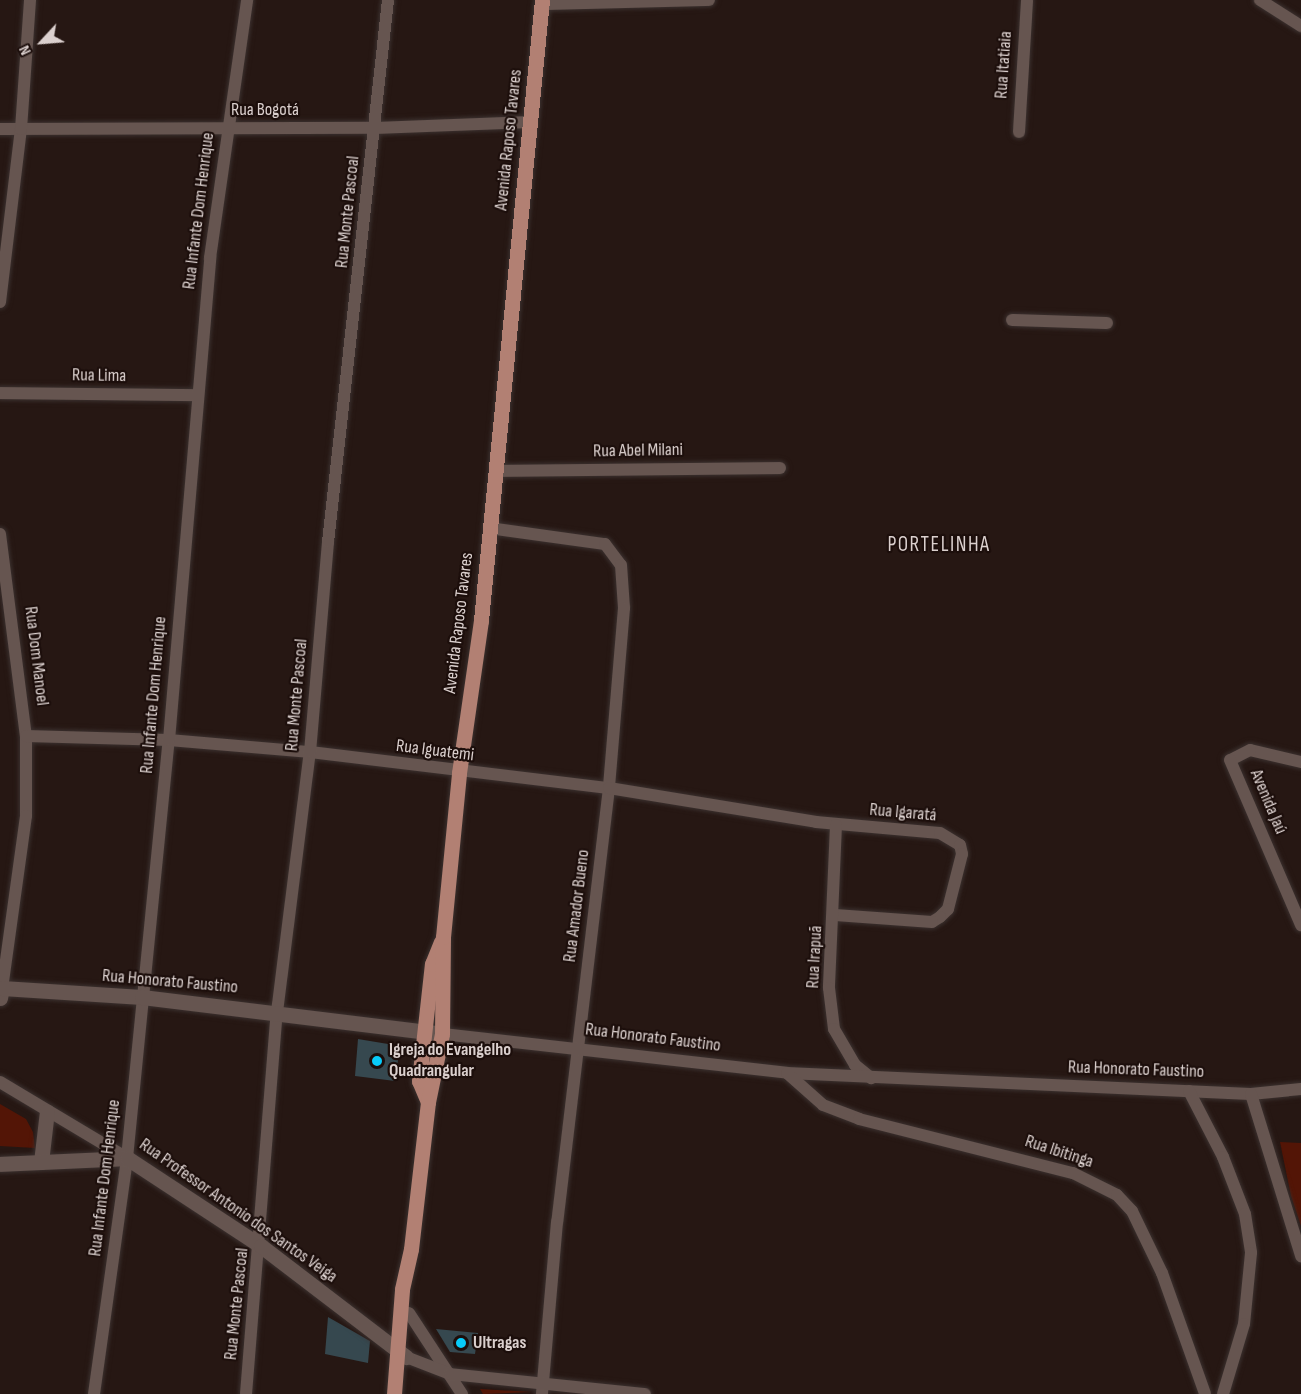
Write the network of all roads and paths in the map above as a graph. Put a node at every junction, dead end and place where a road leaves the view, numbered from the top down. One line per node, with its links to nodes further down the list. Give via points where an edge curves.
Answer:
1 (30, 0): 12 (street)
2 (247, 0): 13 (street, Rua Infante Dom Henrique)
3 (388, 0): 10 (street, Rua Monte Pascoal)
4 (710, 0): 7 (street)
5 (1027, 0): 14 (street, Rua Itatiaia)
6 (1260, 0): 8 (street)
7 (542, 2): 9 (main road, Avenida Raposo Tavares)
8 (1301, 26)
9 (531, 122): 10 (street, Rua Bogotá); 21 (main road, Avenida Raposo Tavares)
10 (375, 128): 13 (street, Rua Bogotá); 26 (street, Rua Monte Pascoal, via 330,530)
11 (0, 129): 12 (street, Rua Bogotá)
12 (21, 129): 13 (street, Rua Bogotá); 15 (street)
13 (228, 129): 19 (street, Rua Infante Dom Henrique, via 210,258)
14 (1019, 132)
15 (0, 302)
16 (1012, 320): 17 (street)
17 (1107, 323)
18 (0, 393): 19 (street, Rua Lima)
19 (198, 395): 25 (street, Rua Infante Dom Henrique)
20 (780, 468): 21 (street, Rua Abel Milani)
21 (495, 471): 22 (main road, Avenida Raposo Tavares)
22 (489, 528): 28 (main road, Avenida Raposo Tavares); 29 (street, Rua Amador Bueno, via 605,543 621,565 624,608)
23 (0, 534): 24 (street, Rua Dom Manoel)
24 (26, 736): 25 (street, Rua Iguatemi); 35 (street, Rua Dom Manoel, via 26,816)
25 (169, 740): 26 (street, Rua Iguatemi); 36 (street, Rua Infante Dom Henrique)
26 (310, 752): 28 (street, Rua Iguatemi); 37 (street, Rua Monte Pascoal)
27 (1301, 762): 31 (street, Avenida Jaú, via 1250,750 1230,760)
28 (459, 773): 29 (street, Rua Iguatemi); 34 (main road, Avenida Raposo Tavares)
29 (609, 788): 30 (street, Rua Iguatemi); 40 (street, Rua Amador Bueno)
30 (836, 825): 32 (street, Rua Irapuã); 32 (street, Rua Igaratá, via 940,833 955,839 962,854 948,909 932,922)
31 (1298, 913): 33 (street, Avenida Jaú)
32 (835, 915): 42 (street, Rua Irapuã, via 829,988 834,1029 855,1065)
33 (1301, 925)
34 (443, 937): 38 (main road, via 432,964); 39 (main road, Avenida Raposo Tavares)
35 (1, 993): 36 (street, Rua Honorato Faustino)
36 (142, 998): 37 (street, Rua Honorato Faustino); 49 (street, Rua Infante Dom Henrique)
37 (277, 1012): 38 (street, Rua Honorato Faustino); 52 (street, Rua Monte Pascoal)
38 (424, 1034): 39 (street, Rua Honorato Faustino); 47 (main road, via 419,1081)
39 (442, 1034): 40 (street, Rua Honorato Faustino); 47 (main road, Avenida Raposo Tavares)
40 (578, 1048): 41 (street, Rua Honorato Faustino); 58 (street, Rua Amador Bueno)
41 (787, 1073): 42 (street, Rua Honorato Faustino); 65 (street, Rua Ibitinga, via 823,1105 859,1119 1073,1173 1117,1195 1132,1211 1162,1273)
42 (871, 1078): 45 (street, Rua Honorato Faustino)
43 (0, 1082): 48 (street, Rua Professor Antonio dos Santos Veiga)
44 (1301, 1089): 46 (street, Rua Honorato Faustino)
45 (1189, 1091): 46 (street, Rua Honorato Faustino); 66 (street, via 1223,1157 1245,1214 1251,1253 1244,1324)
46 (1251, 1095): 54 (street)
47 (428, 1102): 53 (main road, Avenida Raposo Tavares)
48 (47, 1111): 49 (street, Rua Professor Antonio dos Santos Veiga); 50 (street)
49 (127, 1158): 50 (street); 52 (street, Rua Professor Antonio dos Santos Veiga); 59 (street, Rua Infante Dom Henrique)
50 (41, 1162): 51 (street)
51 (0, 1164)
52 (261, 1246): 56 (street, Rua Professor Antonio dos Santos Veiga); 60 (street, Rua Monte Pascoal)
53 (411, 1249): 55 (main road, Avenida Raposo Tavares); 56 (main road, Avenida Raposo Tavares, via 402,1289)
54 (1301, 1256)
55 (409, 1313): 56 (main road, Avenida Raposo Tavares); 57 (street)
56 (401, 1353): 57 (street, Rua Professor Antonio dos Santos Veiga); 61 (main road, Avenida Raposo Tavares); 62 (main road, Avenida Raposo Tavares)
57 (450, 1374): 58 (street, Rua Professor Antonio dos Santos Veiga); 63 (street)
58 (543, 1389): 64 (street, Rua Professor Antonio dos Santos Veiga)
59 (94, 1394)
60 (246, 1394)
61 (394, 1394)
62 (399, 1394)
63 (462, 1394)
64 (645, 1394)
65 (1205, 1394)
66 (1222, 1394)

